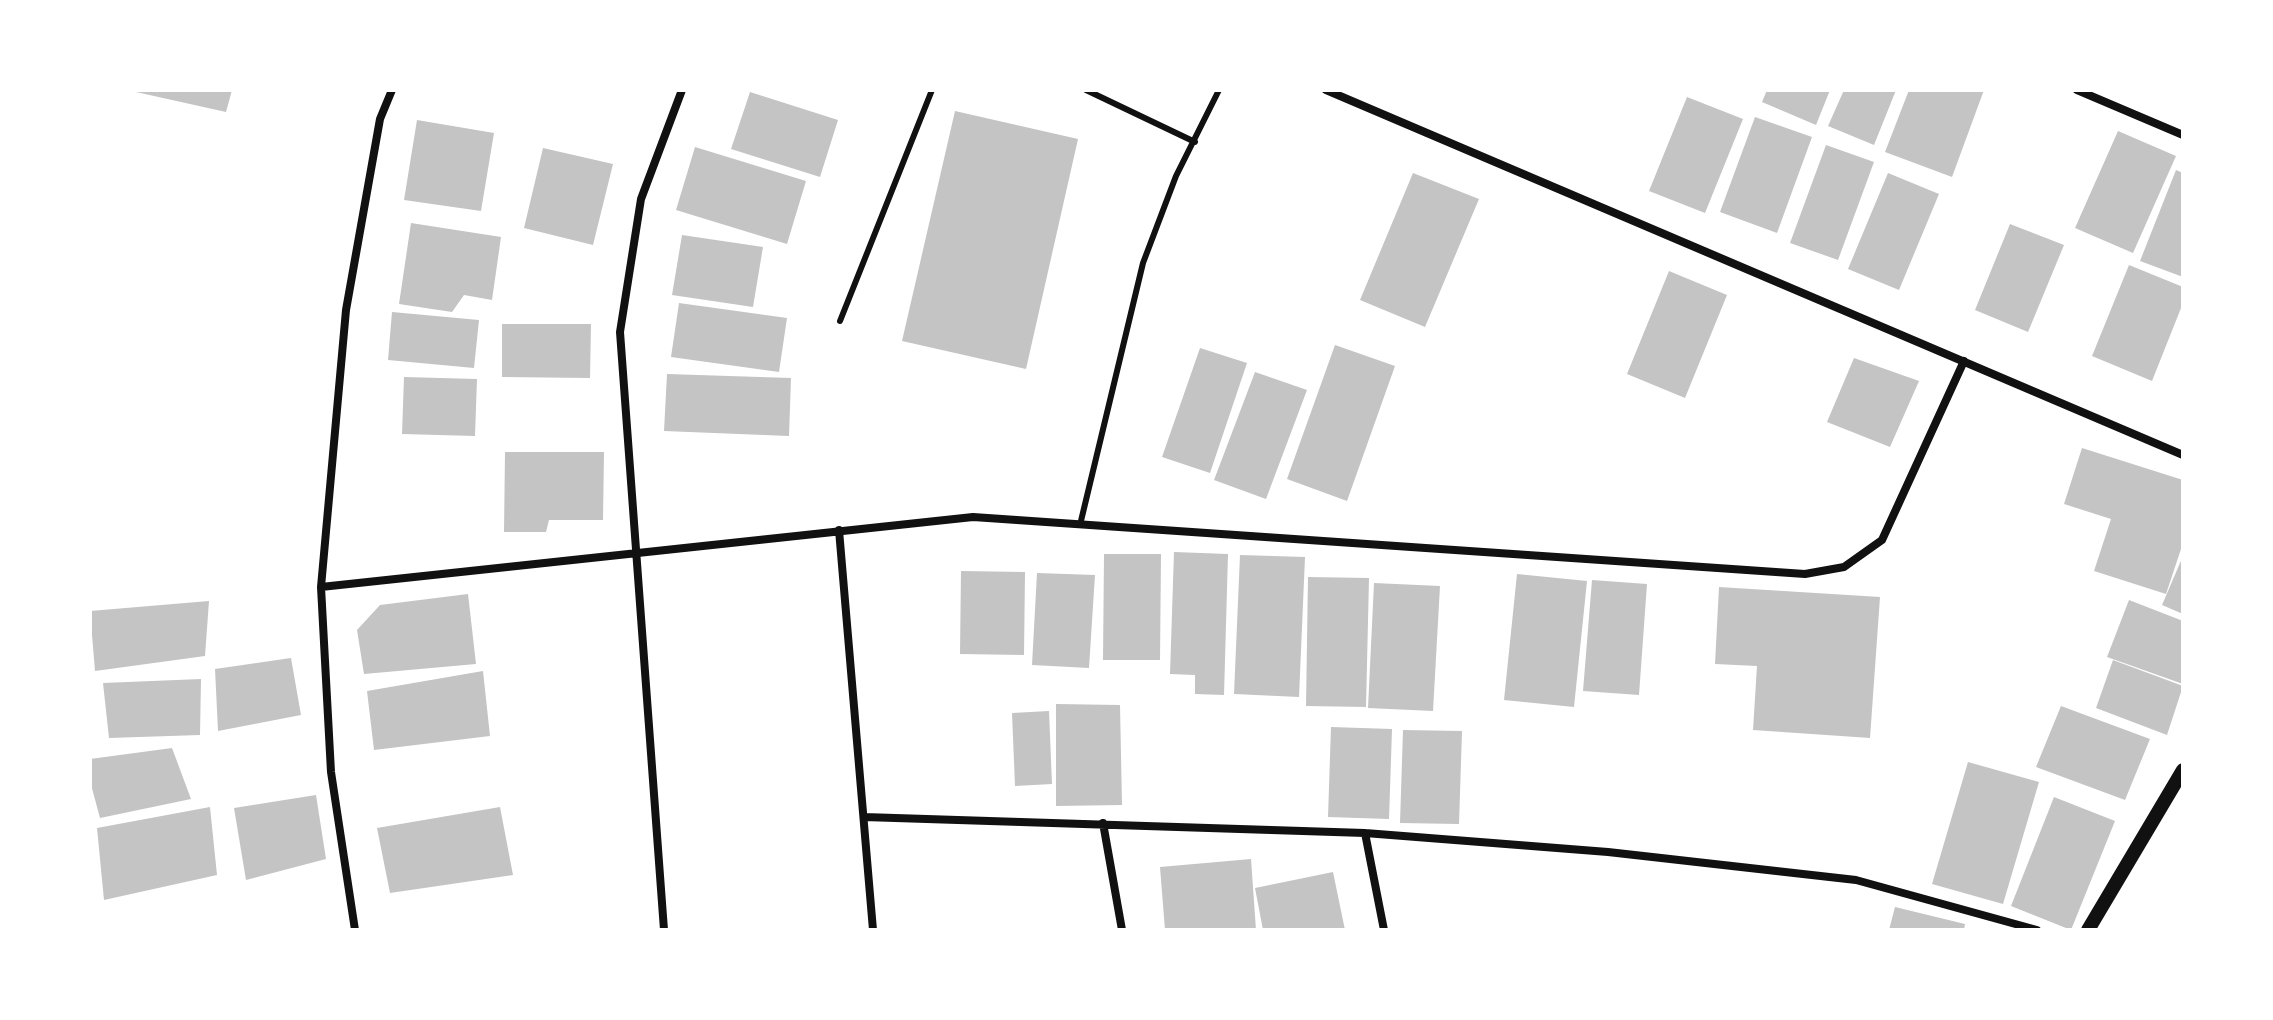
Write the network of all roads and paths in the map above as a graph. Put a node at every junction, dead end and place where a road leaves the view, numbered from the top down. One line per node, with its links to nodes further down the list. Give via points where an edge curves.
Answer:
1 (392, 90): 16 (street, via 380,119 346,310)
2 (682, 90): 15 (street, via 641,199 620,332)
3 (932, 90): 10 (lane)
4 (1086, 90): 9 (lane)
5 (1219, 90): 9 (lane)
6 (1326, 90): 11 (street)
7 (2077, 90): 8 (street)
8 (2183, 135)
9 (1195, 142): 13 (lane, via 1176,176 1143,263)
10 (840, 321)
11 (1964, 361): 12 (street); 13 (street, via 1882,540 1844,567 1805,574)
12 (2183, 455)
13 (1080, 525): 14 (street, via 973,517)
14 (839, 530): 15 (street); 18 (street)
15 (636, 552): 16 (street); 22 (street)
16 (321, 587): 21 (street, via 331,772)
17 (2183, 770): 27 (street)
18 (864, 817): 19 (street); 23 (street)
19 (1103, 823): 20 (street); 24 (street)
20 (1365, 833): 25 (street); 26 (street, via 1608,852 1856,880)
21 (355, 930)
22 (664, 930)
23 (873, 930)
24 (1122, 930)
25 (1384, 930)
26 (2037, 930)
27 (2088, 930)

